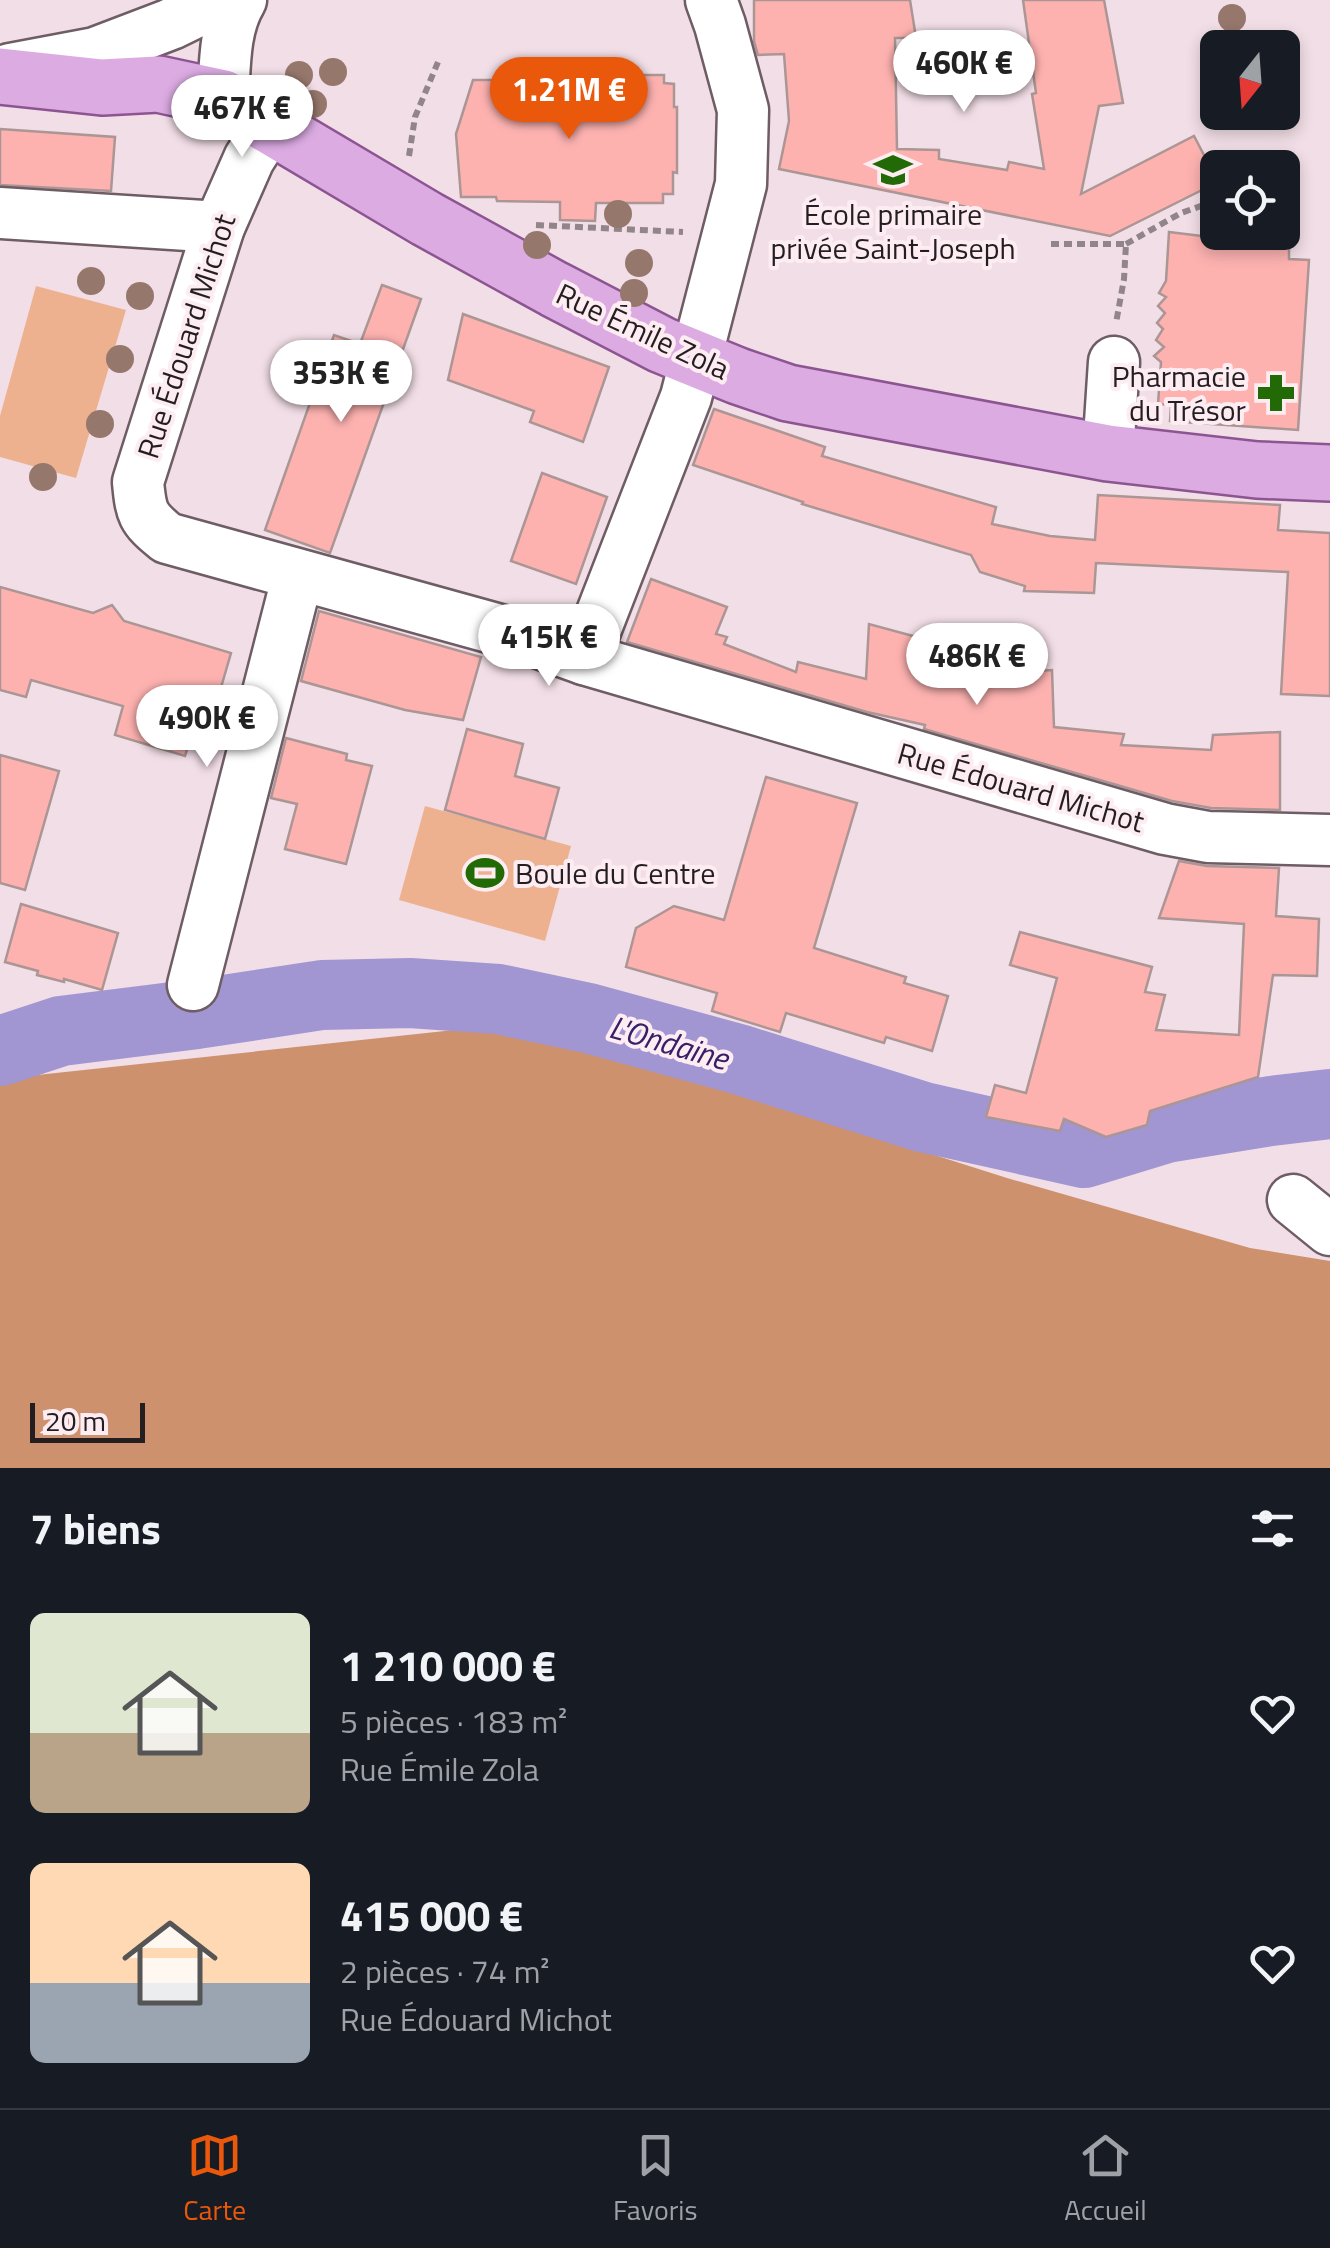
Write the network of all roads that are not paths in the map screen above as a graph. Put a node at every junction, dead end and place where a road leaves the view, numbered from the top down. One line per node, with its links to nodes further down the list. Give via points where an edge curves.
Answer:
1 (220, 0): 4 (street, via 94,53)
2 (241, 0): 5 (street, via 225,58)
3 (711, 0): 9 (street, via 743,110 741,184)
4 (0, 73): 5 (main road, Rue Émile Zola, via 102,86 158,84)
5 (224, 98): 6 (main road, Rue Émile Zola)
6 (270, 127): 8 (street, Rue Édouard Michot); 9 (main road, Rue Émile Zola, via 484,252)
7 (0, 213): 8 (street)
8 (219, 227): 13 (street, Rue Édouard Michot, via 138,482 141,511 167,538)
9 (696, 359): 11 (main road, Rue Émile Zola, via 788,393); 14 (street)
10 (1114, 362): 11 (street)
11 (1108, 453): 12 (main road, Rue Émile Zola)
12 (1330, 473)
13 (298, 575): 14 (street, Rue Édouard Michot); 16 (street)
14 (584, 659): 15 (street, Rue Édouard Michot, via 1165,829 1208,837)
15 (1330, 840)
16 (193, 985)

